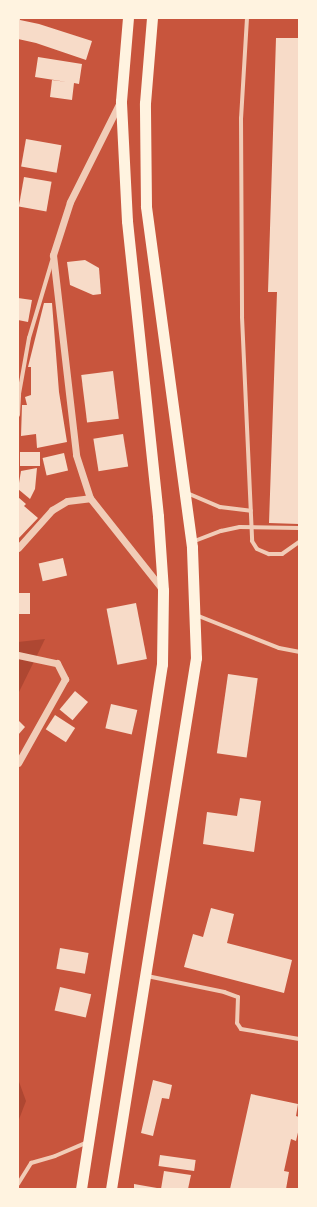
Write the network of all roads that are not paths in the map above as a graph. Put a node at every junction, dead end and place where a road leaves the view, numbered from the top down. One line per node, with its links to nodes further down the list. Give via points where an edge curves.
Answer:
1 (128, 18): 4 (highway)
2 (152, 18): 7 (highway, via 144,103 146,206)
3 (246, 18): 9 (street, via 241,118 242,317)
4 (121, 101): 5 (street, via 70,202); 15 (highway, via 126,221 158,516)
5 (53, 255): 6 (street, via 29,338); 8 (street, via 76,455)
6 (18, 415)
7 (184, 492): 9 (street, via 220,507); 12 (highway)
8 (90, 498): 14 (street, via 67,501 52,510); 15 (street)
9 (251, 511): 10 (street)
10 (252, 528): 11 (street); 12 (street, via 240,527 221,531); 13 (street, via 252,541 257,549 269,554 282,554)
11 (299, 528)
12 (191, 542): 16 (highway)
13 (299, 542)
14 (18, 548)
15 (163, 590): 22 (highway, via 162,664)
16 (195, 614): 17 (street, via 279,648); 20 (highway, via 196,658)
17 (299, 652)
18 (18, 655): 19 (street, via 57,663 65,680)
19 (18, 763)
20 (144, 975): 21 (street, via 238,997 237,1023 241,1029); 25 (highway)
21 (299, 1039)
22 (88, 1142): 23 (street, via 31,1163); 24 (highway)
23 (18, 1184)
24 (81, 1189)
25 (111, 1189)

